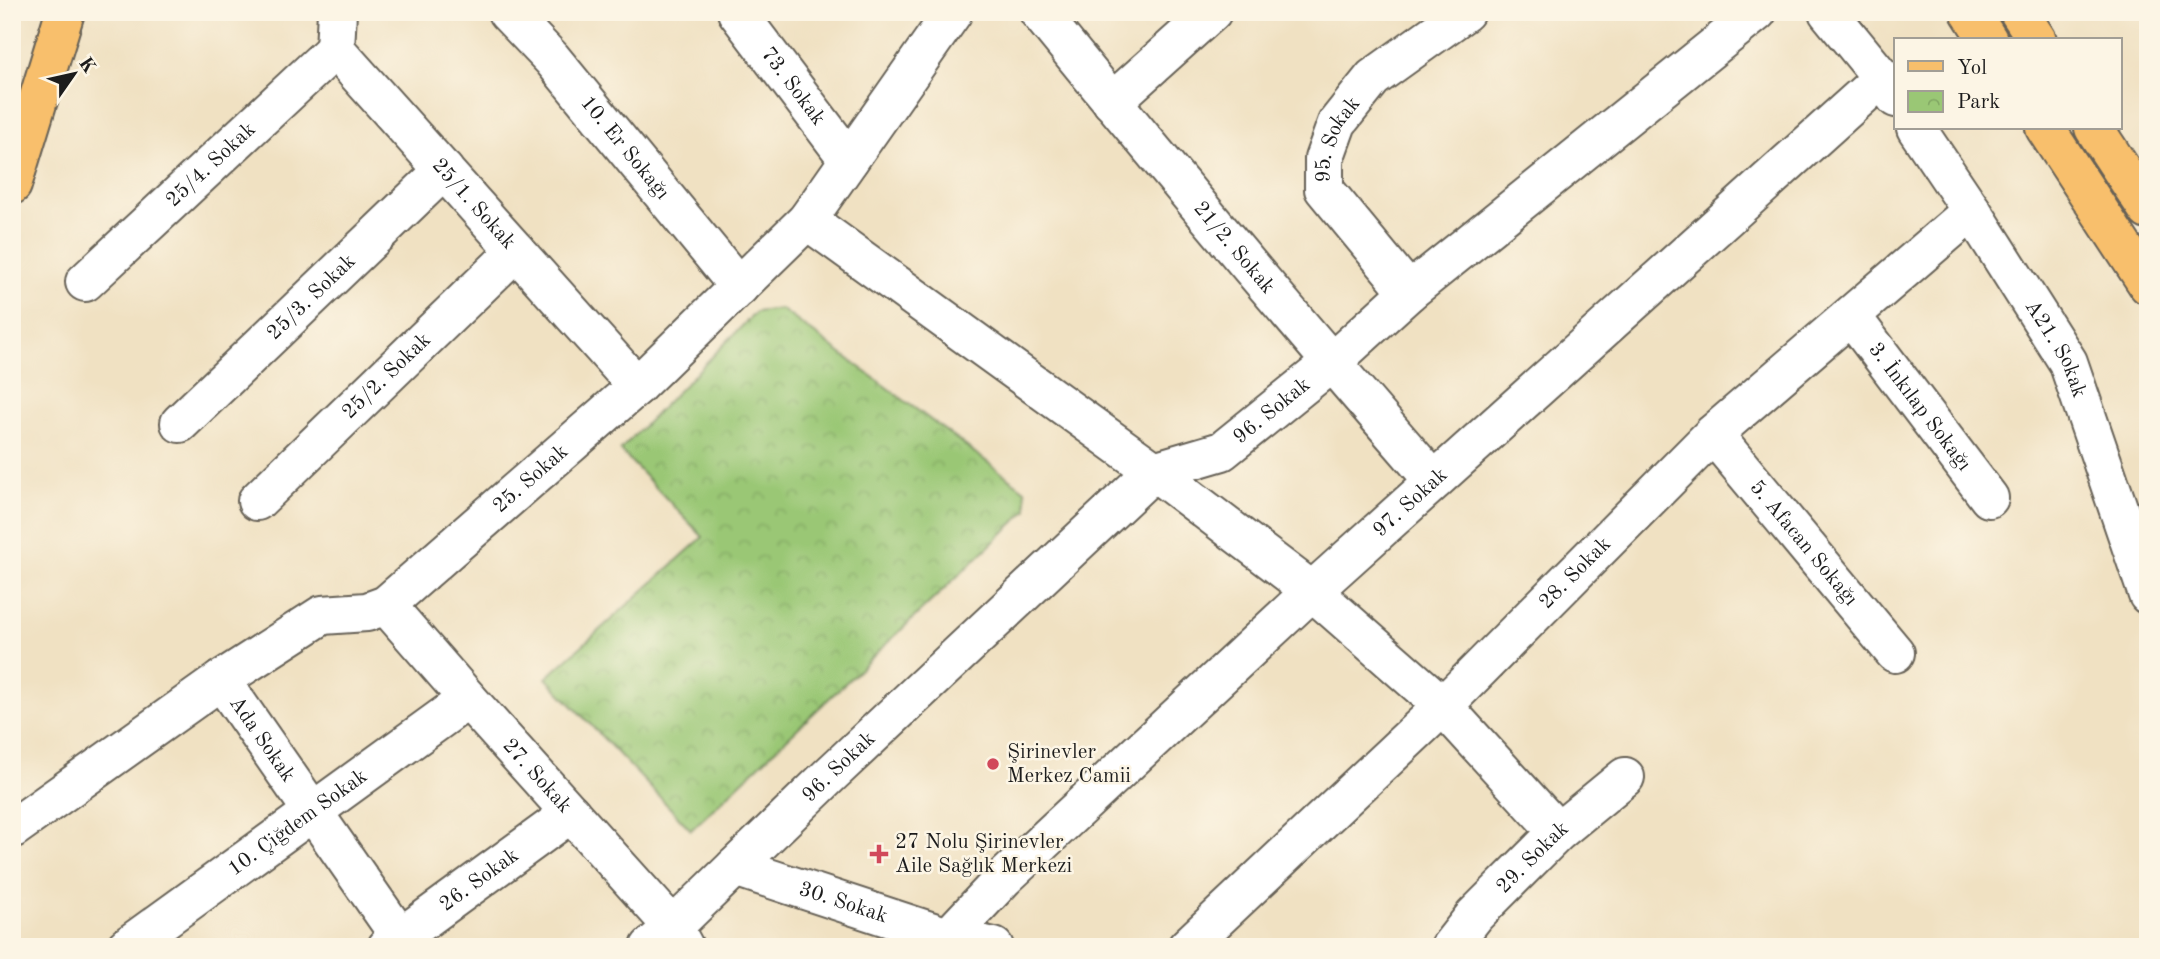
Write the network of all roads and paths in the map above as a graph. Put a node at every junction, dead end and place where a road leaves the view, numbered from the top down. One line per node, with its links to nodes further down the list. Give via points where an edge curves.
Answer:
1 (65, 12): 22 (main road)
2 (507, 12): 29 (street, 10. Er Sokağı, via 552,59)
3 (737, 12): 20 (street, 73. Sokak)
4 (1040, 12): 16 (street, 21/2. Sokak)
5 (1212, 12): 16 (street)
6 (1465, 12): 30 (street, 95. Sokak, via 1373,78 1337,123 1324,159 1324,189)
7 (1757, 12): 30 (street, 96. Sokak)
8 (1828, 12): 15 (street)
9 (1970, 12): 13 (main road)
10 (2019, 12): 14 (main road)
11 (952, 13): 20 (street, 25. Sokak)
12 (336, 31): 21 (street, 25/1. Sokak); 27 (street, 25/4. Sokak)
13 (1987, 38)
14 (2036, 38)
15 (1889, 88): 37 (street, 97. Sokak)
16 (1112, 102): 32 (street, 21/2. Sokak)
17 (1917, 130): 24 (street, A21. Sokak)
18 (2046, 130): 28 (main road)
19 (2095, 130): 23 (main road)
20 (849, 160): 25 (street, 25. Sokak)
21 (444, 170): 26 (street, 25/1. Sokak); 34 (street, 25/3. Sokak)
22 (12, 185)
23 (2148, 210)
24 (1972, 211): 31 (street, 28. Sokak); 41 (street, A21. Sokak, via 2068,362)
25 (807, 220): 29 (street, 25. Sokak); 36 (street)
26 (516, 251): 33 (street, 25/1. Sokak); 39 (street, 25/2. Sokak)
27 (85, 282)
28 (2148, 285)
29 (739, 287): 33 (street, 25. Sokak)
30 (1409, 292): 32 (street, 96. Sokak)
31 (1851, 316): 35 (street, 28. Sokak); 38 (street, 3. İnkılap Sokağı)
32 (1331, 363): 36 (street, 96. Sokak, via 1222,451); 37 (street, 21/2. Sokak)
33 (637, 386): 42 (street, 25. Sokak)
34 (180, 424)
35 (1713, 434): 43 (street, 5. Afacan Sokağı); 46 (street, 28. Sokak)
36 (1154, 471): 40 (street); 52 (street, 96. Sokak)
37 (1434, 481): 40 (street, 97. Sokak)
38 (1989, 498)
39 (257, 501)
40 (1312, 591): 46 (street); 55 (street, 97. Sokak, via 1004,878)
41 (2148, 595)
42 (386, 605): 44 (street, 25. Sokak, via 368,612 323,615); 45 (street, 27. Sokak)
43 (1895, 653)
44 (221, 680): 48 (street, Ada Sokak); 50 (street, 25. Sokak)
45 (468, 699): 48 (street, 10. Çiğdem Sokak); 49 (street, 27. Sokak)
46 (1443, 706): 51 (street); 58 (street, 28. Sokak)
47 (1625, 777): 51 (street, 29. Sokak)
48 (313, 811): 54 (street, Ada Sokak); 56 (street, 10. Çiğdem Sokak)
49 (571, 813): 53 (street, 27. Sokak); 54 (street, 26. Sokak)
50 (12, 829)
51 (1558, 832): 59 (street, 29. Sokak, via 1475,915)
52 (735, 867): 53 (street, 96. Sokak); 55 (street, 30. Sokak)
53 (669, 940)
54 (393, 942)
55 (943, 942): 57 (street, 30. Sokak)
56 (126, 947)
57 (994, 947)
58 (1187, 947)
59 (1450, 947)

